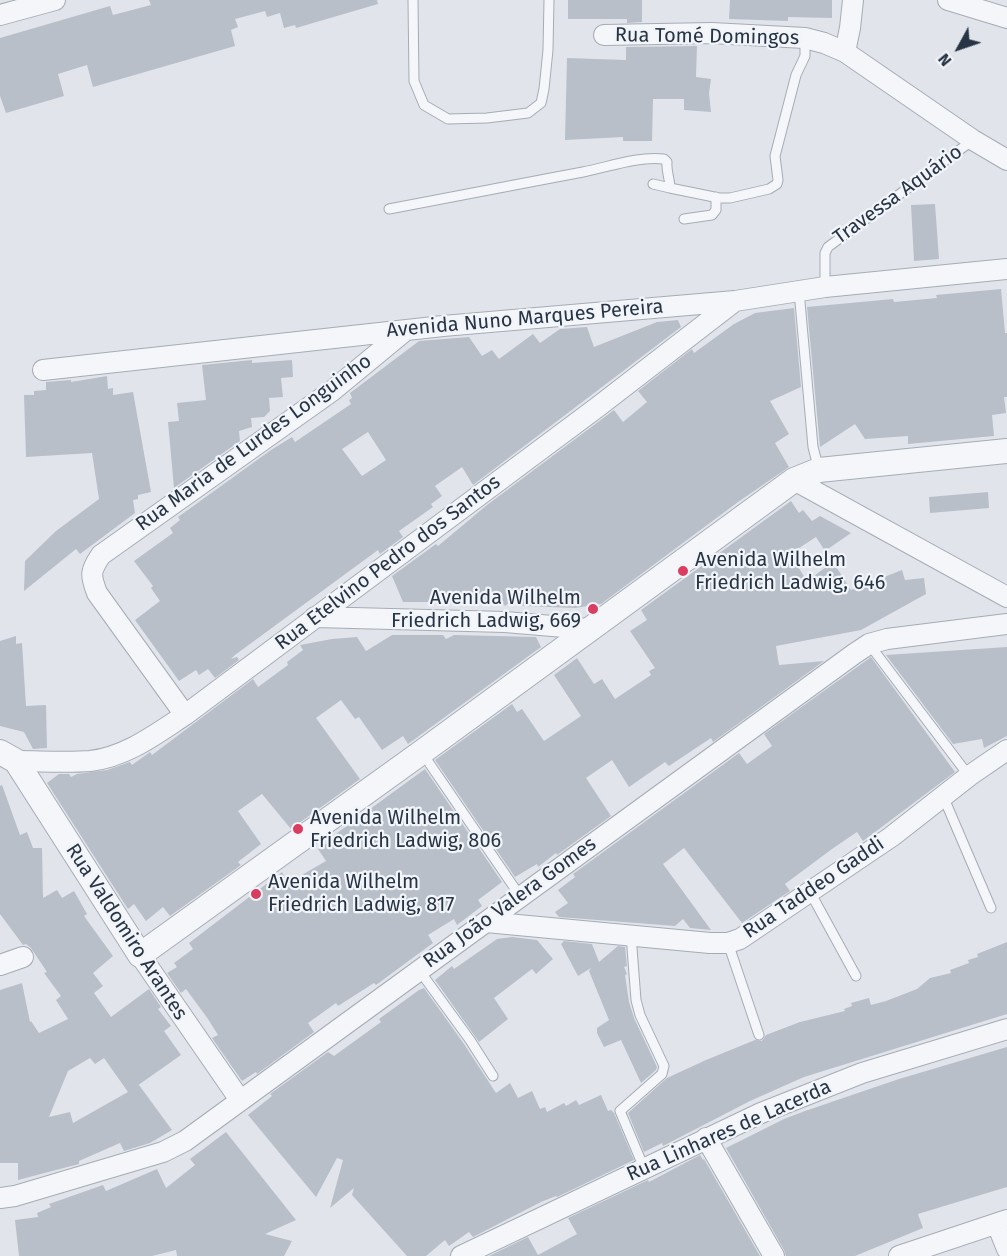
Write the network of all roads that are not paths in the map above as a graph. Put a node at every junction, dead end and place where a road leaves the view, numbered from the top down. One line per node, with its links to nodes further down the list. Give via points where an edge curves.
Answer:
1 (55, 0): 6 (street)
2 (413, 0): 3 (lane, via 414,81 424,105 448,119 528,114 541,103)
3 (549, 0)
4 (853, 0): 10 (street)
5 (948, 0): 7 (street)
6 (0, 15)
7 (1007, 18)
8 (604, 35): 9 (street, Rua Tomé Domingos, via 712,33)
9 (806, 38): 10 (street, Rua Tomé Domingos); 15 (lane, via 805,56 796,75 775,156 777,184 730,198)
10 (845, 52): 11 (street, Rua Tomé Domingos)
11 (973, 140): 12 (street, Rua Tomé Domingos); 19 (lane, Travessa Aquário, via 828,247)
12 (1007, 160)
13 (653, 184): 14 (lane)
14 (669, 188): 15 (lane); 16 (lane, via 664,159 639,159)
15 (716, 197): 17 (lane, via 712,215)
16 (389, 209)
17 (684, 219)
18 (1007, 269): 19 (street, Avenida Nuno Marques Pereira)
19 (825, 287): 20 (street, Avenida Nuno Marques Pereira)
20 (799, 291): 21 (street, Avenida Nuno Marques Pereira); 25 (lane, via 813,447)
21 (735, 301): 22 (street, Avenida Nuno Marques Pereira); 28 (street, Rua Etelvino Pedro dos Santos)
22 (406, 330): 23 (street, Avenida Nuno Marques Pereira); 32 (street, Rua Maria de Lurdes Longuinho, via 332,392 101,555 92,568 97,593)
23 (43, 370)
24 (1007, 451): 25 (street)
25 (819, 470): 26 (street)
26 (794, 480): 27 (street); 30 (street)
27 (1007, 597)
28 (315, 617): 30 (street, via 505,622); 32 (street, Rua Etelvino Pedro dos Santos)
29 (1007, 624): 31 (street, Rua João Valera Gomes)
30 (588, 629): 34 (street)
31 (869, 644): 36 (lane); 39 (street, Rua João Valera Gomes)
32 (185, 714): 35 (street, Rua Etelvino Pedro dos Santos, via 138,745 108,757 90,761)
33 (1007, 750): 36 (street, Rua Taddeo Gaddi)
34 (422, 752): 39 (lane); 44 (street)
35 (8, 757): 44 (street, Rua Valdomiro Arantes)
36 (969, 776): 37 (street, Rua Taddeo Gaddi)
37 (943, 796): 38 (street, Rua Taddeo Gaddi); 40 (lane)
38 (810, 892): 43 (street, Rua Taddeo Gaddi, via 741,939); 48 (lane)
39 (520, 896): 41 (street, Rua João Valera Gomes)
40 (991, 908)
41 (486, 922): 42 (street, Rua Taddeo Gaddi); 47 (street, Rua João Valera Gomes)
42 (631, 934): 43 (street, Rua Taddeo Gaddi); 54 (lane, via 640,1015 664,1066 662,1074 620,1111)
43 (728, 943): 50 (lane)
44 (140, 955): 52 (street, Rua Valdomiro Arantes)
45 (23, 957): 46 (street)
46 (0, 965)
47 (419, 970): 51 (lane); 52 (street, Rua João Valera Gomes)
48 (856, 976)
49 (1007, 1029): 53 (street, Rua Linhares de Lacerda, via 862,1073)
50 (759, 1035)
51 (493, 1076)
52 (240, 1100): 55 (street, Rua João Valera Gomes, via 194,1136 163,1152)
53 (706, 1138): 54 (street, Rua Linhares de Lacerda); 59 (street)
54 (644, 1168): 58 (street, Rua Linhares de Lacerda)
55 (8, 1197)
56 (1002, 1222): 57 (street); 60 (street)
57 (1007, 1249)
58 (461, 1256)
59 (774, 1256)
60 (899, 1256)

